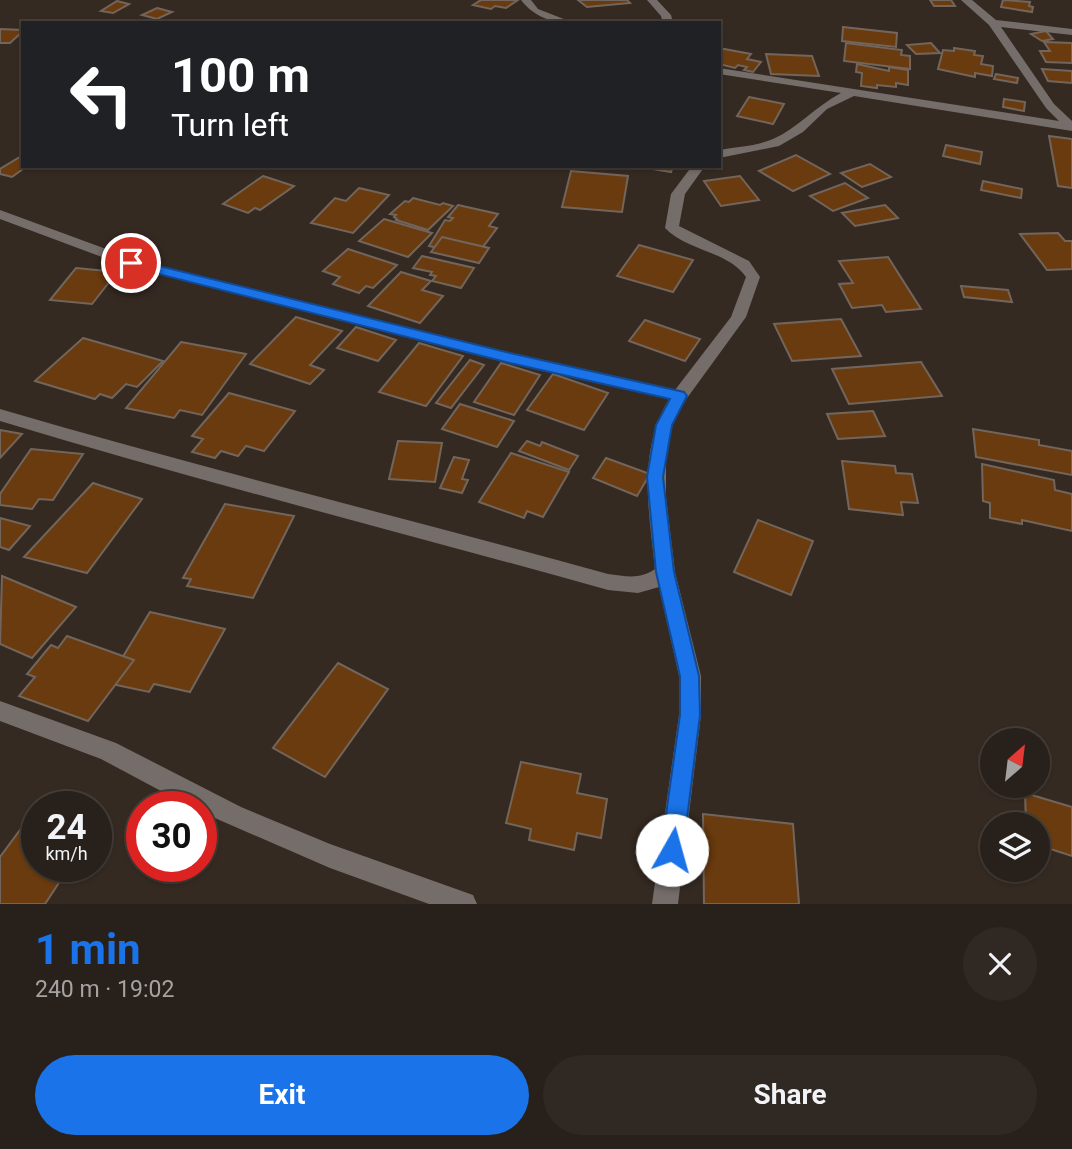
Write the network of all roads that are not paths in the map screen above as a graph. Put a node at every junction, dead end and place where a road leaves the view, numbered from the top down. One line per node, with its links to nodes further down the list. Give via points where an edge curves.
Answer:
1 (526, 0): 4 (street, via 535,11)
2 (652, 0): 5 (street)
3 (966, 0): 6 (street)
4 (563, 21)
5 (668, 21)
6 (993, 23): 7 (street); 10 (street)
7 (1072, 32)
8 (721, 71): 9 (street)
9 (850, 93): 10 (street); 11 (street, via 775,143)
10 (1071, 127)
11 (721, 154)
12 (697, 168): 14 (street, via 673,201 672,229 744,264 753,277 751,292 725,339)
13 (0, 214): 14 (street, via 131,263)
14 (679, 396): 16 (street, via 664,425 655,477)
15 (0, 415): 16 (street, via 608,582 638,586 655,582)
16 (665, 572): 19 (street, via 690,676 690,715)
17 (0, 711): 18 (street, via 108,751 233,816)
18 (464, 904)
19 (665, 904)

